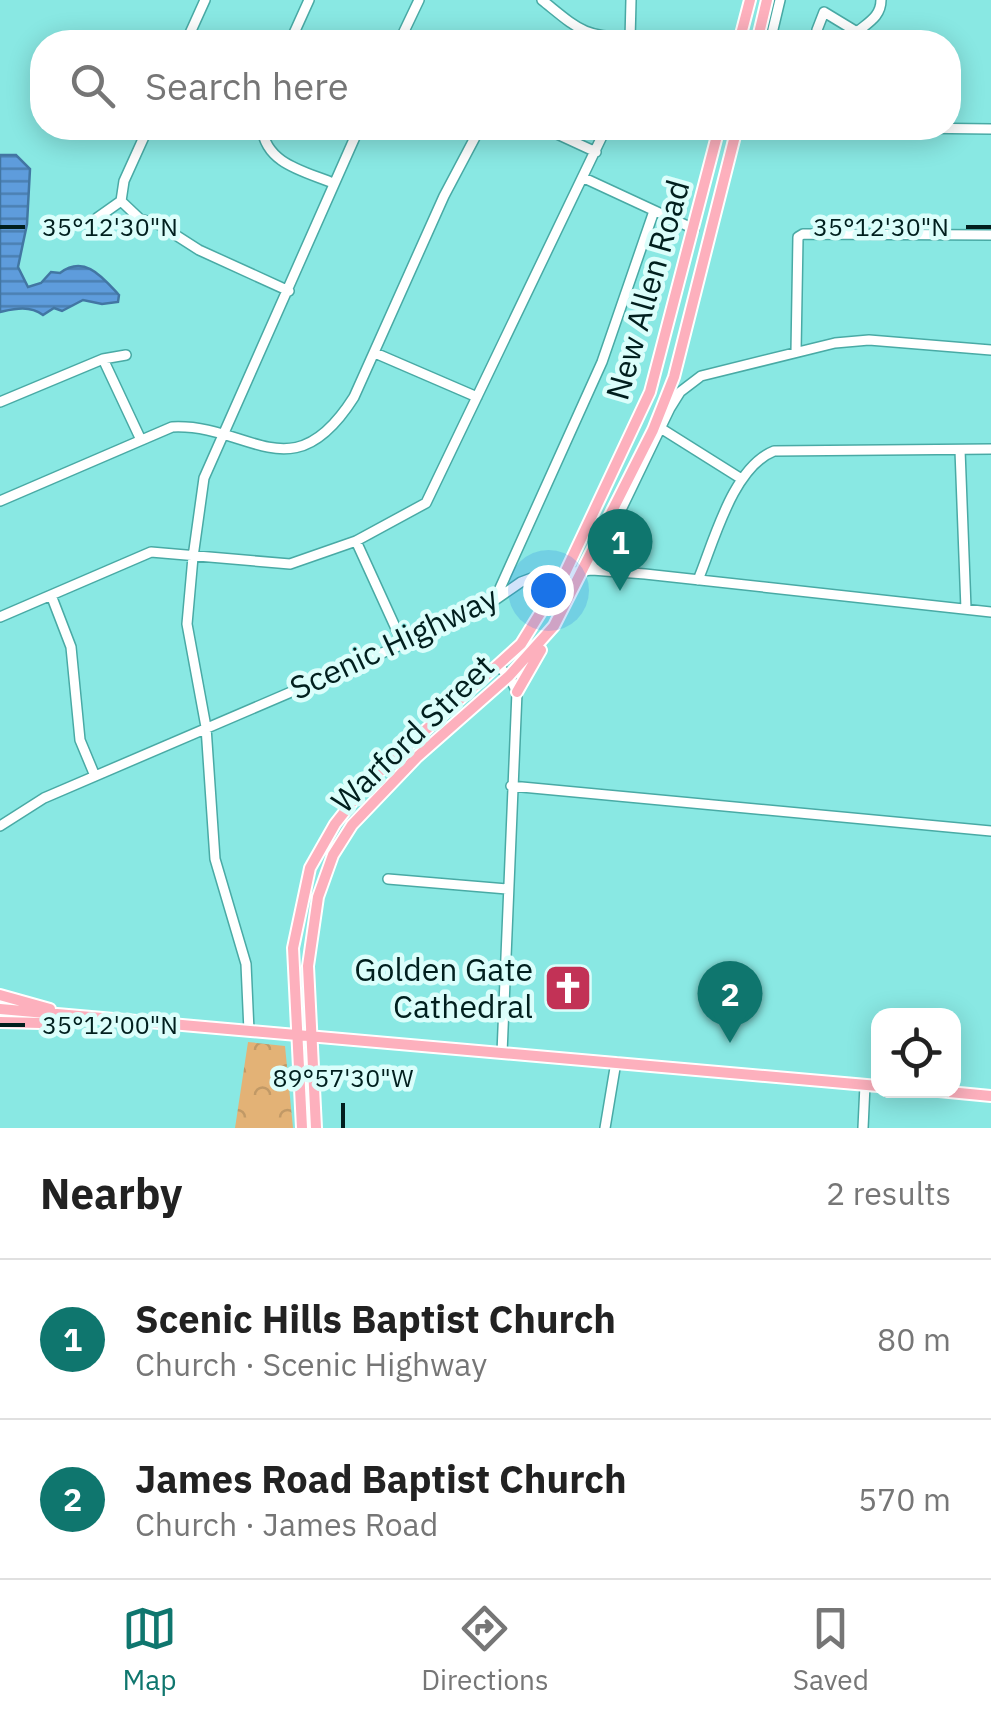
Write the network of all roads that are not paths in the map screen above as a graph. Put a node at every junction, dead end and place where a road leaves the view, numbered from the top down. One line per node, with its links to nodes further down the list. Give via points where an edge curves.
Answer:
1 (205, 0): 10 (street)
2 (309, 0): 11 (street)
3 (419, 0): 12 (street)
4 (542, 0): 13 (street)
5 (631, 0): 14 (street)
6 (750, 0): 15 (main road)
7 (767, 0): 16 (main road)
8 (780, 0): 17 (street)
9 (880, 0): 20 (street)
10 (191, 30)
11 (295, 30)
12 (405, 30)
13 (580, 30)
14 (630, 30)
15 (743, 30)
16 (760, 30)
17 (773, 30)
18 (817, 30): 19 (street, via 824,12)
19 (848, 30)
20 (864, 30)
21 (961, 128): 22 (street)
22 (991, 128)
23 (143, 140): 34 (street)
24 (267, 140): 33 (street, via 285,163)
25 (354, 140): 33 (street)
26 (474, 140): 41 (street)
27 (570, 140): 31 (street)
28 (601, 140): 31 (street)
29 (716, 140): 37 (main road, New Allen Road)
30 (735, 140): 56 (main road, New Allen Road, via 674,377)
31 (596, 152): 32 (street)
32 (584, 178): 35 (street); 45 (street)
33 (333, 183): 39 (street)
34 (120, 201): 36 (street); 39 (street, via 140,219)
35 (654, 210): 37 (street); 60 (street, via 602,362)
36 (96, 218)
37 (694, 229): 57 (main road, New Allen Road, via 650,392)
38 (991, 235): 42 (street, via 802,234)
39 (288, 291): 48 (street)
40 (991, 350): 42 (street, via 869,340)
41 (375, 352): 45 (street); 48 (street, via 340,418 317,438 291,449)
42 (796, 352): 47 (street, via 701,376 680,392)
43 (126, 356): 44 (street)
44 (103, 359): 46 (street); 49 (street)
45 (476, 398): 54 (street, via 426,503)
46 (0, 402)
47 (662, 429): 52 (street); 56 (street)
48 (224, 436): 49 (street, via 196,426 172,427); 55 (street, via 204,478)
49 (141, 440): 53 (street)
50 (991, 449): 51 (street)
51 (960, 450): 52 (street, via 774,451); 61 (street)
52 (740, 478): 58 (street)
53 (0, 501)
54 (356, 541): 55 (street, via 290,564); 65 (street)
55 (194, 557): 59 (street, via 151,552); 69 (street, via 187,624)
56 (588, 571): 57 (street, Scenic Highway); 58 (street, Scenic Highway); 64 (main road, Warford Street)
57 (565, 572): 60 (street, Scenic Highway, via 520,582); 66 (main road, Warford Street)
58 (698, 580): 61 (street, Scenic Highway)
59 (51, 595): 63 (street); 70 (street, via 71,647 80,740)
60 (495, 600): 65 (street, Scenic Highway)
61 (966, 609): 62 (street, Scenic Highway)
62 (991, 612)
63 (0, 617)
64 (550, 633): 67 (main road, Warford Street); 68 (main road)
65 (403, 644): 69 (street, Scenic Highway)
66 (499, 668): 67 (street); 81 (main road, Warford Street, via 368,782 310,868 293,948)
67 (509, 676): 68 (street); 82 (main road, Warford Street, via 417,757 352,825 333,855 310,938)
68 (516, 692): 71 (street)
69 (206, 727): 70 (street, Scenic Highway); 80 (street, via 214,859 246,964)
70 (95, 776): 72 (street, Scenic Highway)
71 (511, 786): 73 (street); 75 (street)
72 (0, 826)
73 (991, 831)
74 (388, 879): 75 (street)
75 (508, 889): 83 (street)
76 (0, 995): 78 (main road)
77 (0, 1008): 78 (main road)
78 (70, 1016): 79 (main road); 80 (main road)
79 (0, 1022)
80 (249, 1032): 81 (main road)
81 (295, 1034): 82 (main road); 89 (main road, Warford Street)
82 (309, 1036): 83 (main road); 90 (main road, Warford Street)
83 (502, 1053): 84 (main road)
84 (616, 1062): 85 (main road); 91 (street)
85 (865, 1085): 86 (main road); 92 (street)
86 (871, 1085)
87 (961, 1093): 88 (main road)
88 (991, 1096)
89 (302, 1128)
90 (316, 1128)
91 (605, 1128)
92 (863, 1128)

